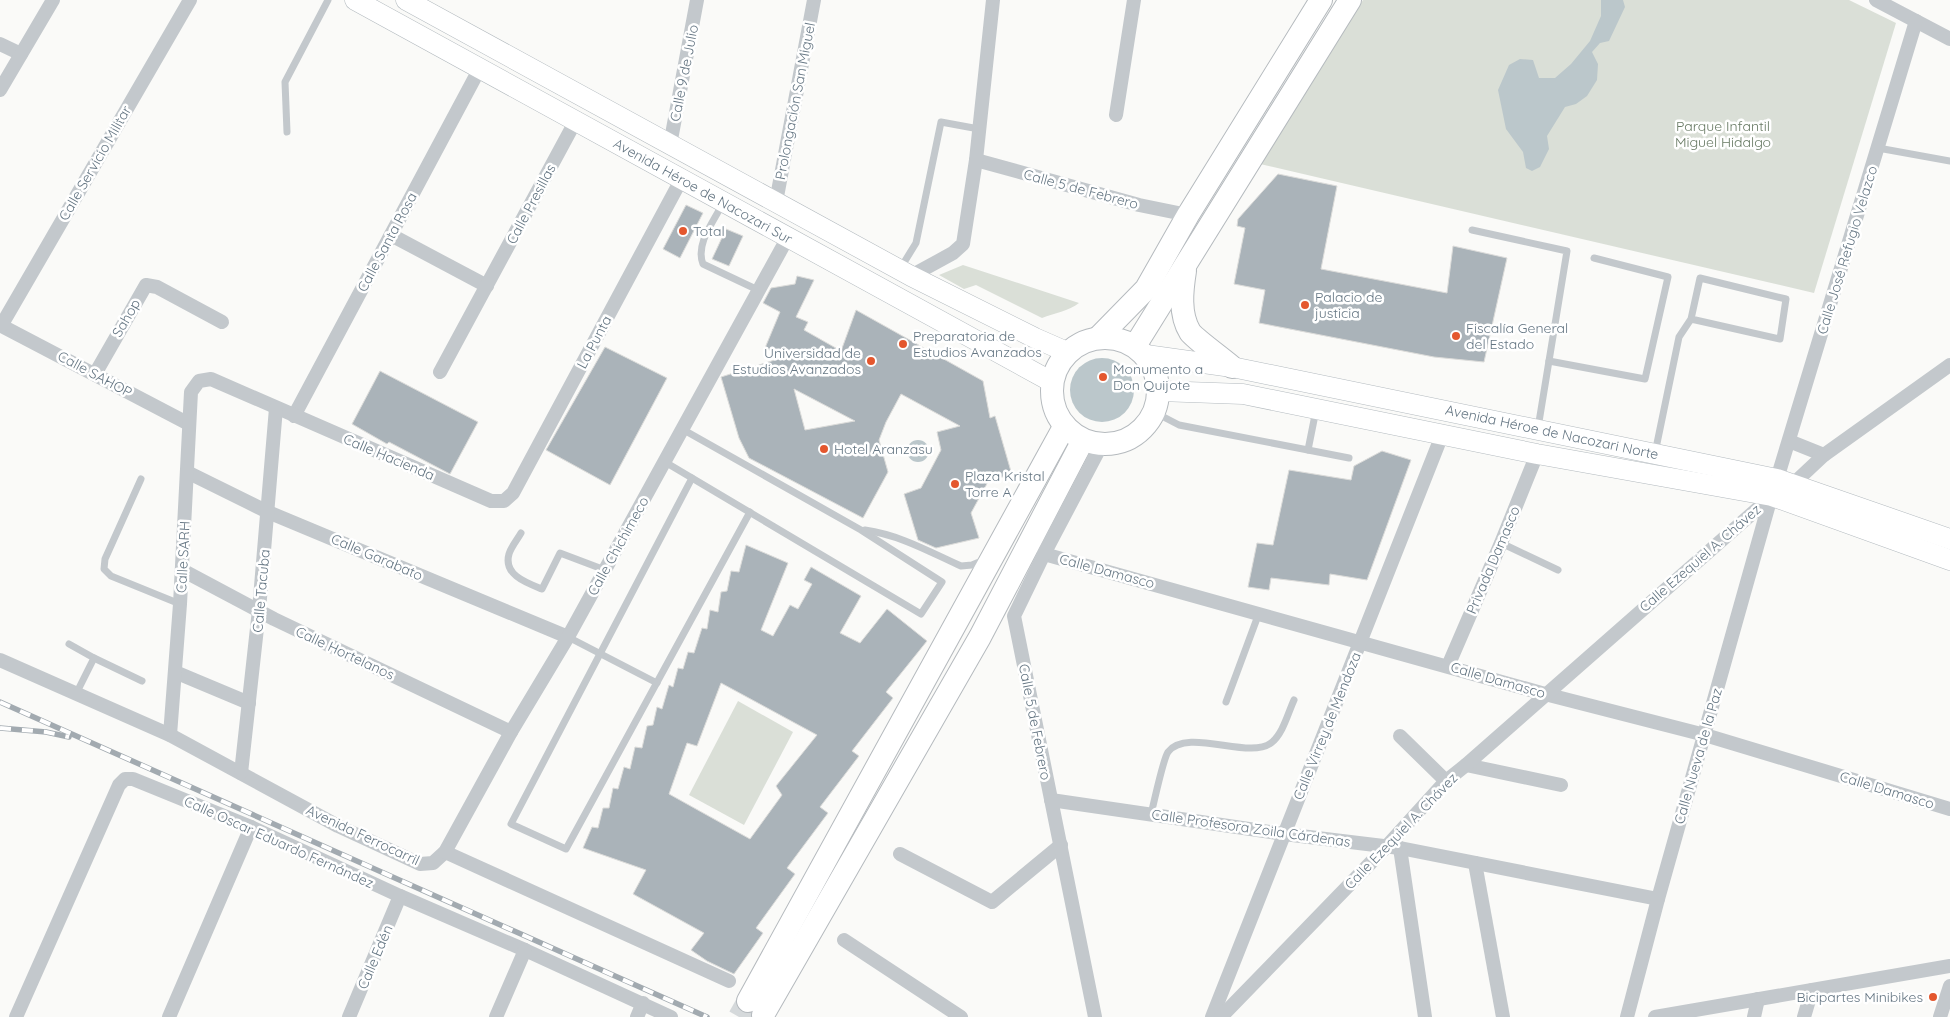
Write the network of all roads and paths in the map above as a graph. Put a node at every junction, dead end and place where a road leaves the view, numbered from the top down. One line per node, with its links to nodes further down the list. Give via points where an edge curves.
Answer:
1 (53, 0): 16 (street)
2 (190, 0): 41 (street, Calle Servicio Militar)
3 (328, 0): 22 (lane, via 285,82)
4 (355, 0): 17 (main road, Avenida Héroe de Nacozari Sur)
5 (406, 0): 23 (main road, Avenida Héroe de Nacozari Sur)
6 (698, 0): 23 (street, Calle 9 de Julio)
7 (814, 0): 28 (street, Prolongación San Miguel)
8 (993, 0): 21 (street)
9 (1134, 0): 19 (street)
10 (1321, 0): 30 (main road)
11 (1350, 0): 35 (main road)
12 (1876, 0): 13 (street)
13 (1916, 22): 14 (street); 24 (street, Calle José Refugio Velazco)
14 (1950, 39)
15 (0, 44): 16 (street)
16 (21, 54): 18 (street)
17 (480, 68): 20 (main road, Avenida Héroe de Nacozari Sur); 32 (street, Calle Santa Rosa)
18 (0, 90)
19 (1116, 114)
20 (575, 122): 27 (main road, Avenida Héroe de Nacozari Sur); 37 (street, Calle Presillas)
21 (978, 129): 25 (street); 36 (lane, via 940,122 916,243)
22 (287, 132)
23 (670, 145): 28 (main road, Avenida Héroe de Nacozari Sur)
24 (1878, 148): 26 (lane); 61 (street, Calle José Refugio Velazco)
25 (976, 160): 30 (street, Calle 5 de Febrero, via 1138,206); 36 (street, via 963,244 953,253)
26 (1950, 161)
27 (682, 180): 29 (main road, Avenida Héroe de Nacozari Sur); 73 (street, La Punta, via 513,493)
28 (776, 202): 36 (main road, Avenida Héroe de Nacozari Sur)
29 (724, 203): 33 (main road, Avenida Héroe de Nacozari Sur); 38 (lane, via 702,243 700,254 703,264)
30 (1188, 215): 42 (main road, via 1146,289)
31 (1472, 230): 45 (lane, via 1567,251)
32 (391, 235): 37 (street); 55 (street, Calle Santa Rosa)
33 (788, 237): 38 (street, Calle Chichimeco); 51 (main road, Avenida Héroe de Nacozari Sur)
34 (1594, 258): 45 (lane, via 1668,277 1645,379)
35 (1186, 265): 43 (main road); 47 (main road, via 1182,309 1190,332)
36 (905, 273): 44 (main road, Avenida Héroe de Nacozari Sur)
37 (487, 286): 48 (street, Calle Presillas)
38 (758, 290): 58 (street, Calle Chichimeco)
39 (1691, 319): 39 (lane, via 1780,339 1786,299 1700,278); 65 (lane, via 1679,337)
40 (222, 322): 49 (street, Sahop, via 157,286 146,284)
41 (1, 325): 49 (street, Calle SAHOP)
42 (1099, 337): 43 (main road, via 1116,338); 44 (main road, via 1081,342)
43 (1140, 350): 47 (main road, Avenida Héroe de Nacozari Norte); 52 (main road, via 1155,370)
44 (1067, 352): 51 (main road, via 1056,367)
45 (1549, 361): 59 (lane)
46 (1950, 365): 66 (street, Calle Ezequiel A. Chávez)
47 (1232, 367): 59 (main road, Avenida Héroe de Nacozari Norte)
48 (440, 372)
49 (94, 374): 56 (street, Calle SAHOP)
50 (199, 381): 53 (street, Calle Hacienda, via 211,379); 56 (street, Calle SARH, via 191,392)
51 (1052, 382): 57 (main road, via 1052,402)
52 (1156, 402): 54 (main road, Avenida Héroe de Nacozari Norte, via 1243,394); 62 (main road, via 1142,429 1129,438 1122,442); 63 (lane, via 1179,426)
53 (276, 408): 55 (street, Calle Hacienda); 74 (street, Calle Tacuba)
54 (1316, 409): 60 (main road, Avenida Héroe de Nacozari Norte); 63 (lane)
55 (294, 416): 73 (street, Calle Hacienda, via 491,501)
56 (190, 424): 69 (street, Calle SARH)
57 (1064, 427): 62 (main road); 81 (main road)
58 (682, 429): 68 (street, Calle Chichimeco); 76 (lane)
59 (1538, 429): 65 (main road, Avenida Héroe de Nacozari Norte)
60 (1442, 435): 64 (main road, Avenida Héroe de Nacozari Norte); 90 (street, Calle Virrey de Mendoza)
61 (1789, 441): 66 (street); 72 (street, Calle José Refugio Velazco)
62 (1093, 442): 80 (street, Calle 5 de Febrero); 81 (main road, via 980,637 756,1008)
63 (1308, 450): 67 (lane)
64 (1537, 454): 72 (main road, Avenida Héroe de Nacozari Norte); 79 (street, Privada Damasco)
65 (1654, 454): 72 (main road, Avenida Héroe de Nacozari Norte)
66 (1824, 455): 72 (street, Calle Ezequiel A. Chávez)
67 (1349, 458)
68 (665, 462): 70 (lane); 84 (street, Calle Chichimeco)
69 (187, 472): 74 (street, Calle Garabato); 83 (street, Calle SARH)
70 (692, 478): 75 (lane); 92 (lane)
71 (141, 479): 86 (lane, via 105,559 104,569 111,576)
72 (1780, 487): 78 (main road, Avenida Héroe de Nacozari Norte); 82 (main road, Avenida Héroe de Nacozari Norte); 100 (street, Calle Ezequiel A. Chávez); 106 (street, Calle Nueva de la Paz)
73 (504, 501)
74 (268, 512): 87 (street, Calle Tacuba); 89 (street, Calle Garabato)
75 (750, 512): 76 (lane, via 921,614 942,582); 98 (lane)
76 (860, 530): 81 (lane, via 899,538 961,566)
77 (521, 533): 84 (lane, via 509,555 510,568 516,577 526,582 542,589 560,553)
78 (1950, 539)
79 (1501, 543): 85 (lane); 95 (street, Privada Damasco)
80 (1044, 554): 88 (street, Calle Damasco); 112 (street, Calle 5 de Febrero, via 1014,616)
81 (993, 556)
82 (1950, 560)
83 (182, 570): 86 (street, Calle SARH); 87 (street, Calle Hortelanos)
84 (605, 570): 89 (street, Calle Chichimeco)
85 (1558, 570)
86 (180, 604): 96 (street, Calle SARH)
87 (259, 610): 103 (street, Calle Tacuba); 104 (street, Calle Hortelanos)
88 (1259, 613): 90 (street, Calle Damasco); 102 (lane)
89 (568, 637): 92 (lane); 104 (street, Calle Chichimeco)
90 (1361, 642): 95 (street, Calle Damasco); 116 (street, Calle Virrey de Mendoza)
91 (69, 644): 93 (lane)
92 (600, 653): 98 (lane); 98 (lane, via 511,824 566,849)
93 (94, 658): 97 (lane); 99 (lane)
94 (0, 660): 99 (street, Avenida Ferrocarril)
95 (1448, 666): 100 (street, Calle Damasco)
96 (176, 672): 103 (street); 105 (street, Calle SARH)
97 (142, 681)
98 (657, 683)
99 (76, 694): 105 (street, Avenida Ferrocarril)
100 (1545, 694): 106 (street, Calle Damasco); 108 (street, Calle Ezequiel A. Chávez)
101 (1294, 700): 114 (lane, via 1279,734 1270,744 1259,748 1190,742 1178,744 1168,752)
102 (1226, 702)
103 (249, 703): 109 (street, Calle Tacuba)
104 (511, 732): 119 (street, Calle Chichimeco)
105 (170, 735): 109 (street, Avenida Ferrocarril)
106 (1704, 735): 113 (street, Calle Damasco); 123 (street, Calle Nueva de la Paz)
107 (1400, 736): 110 (street)
108 (1466, 765): 110 (street, Calle Ezequiel A. Chávez); 111 (street)
109 (241, 773): 119 (street, Avenida Ferrocarril, via 338,826 420,864 433,863)
110 (1446, 781): 118 (street, Calle Ezequiel A. Chávez)
111 (1561, 784)
112 (1051, 800): 114 (street, Calle Profesora Zoila Cárdenas); 117 (street, Calle 5 de Febrero)
113 (1950, 809)
114 (1151, 814): 116 (street, Calle Profesora Zoila Cárdenas)
115 (251, 827): 122 (street, Calle Oscar Eduardo Fernández); 132 (street, Calle Oscar Eduardo Fernández, via 125,778 119,785); 133 (street)
116 (1284, 834): 118 (street, Calle Profesora Zoila Cárdenas); 140 (street, Calle Virrey de Mendoza)
117 (1061, 845): 120 (street, via 992,902); 139 (street, Calle 5 de Febrero)
118 (1394, 847): 121 (street, Calle Profesora Zoila Cárdenas); 141 (street, Calle Ezequiel A. Chávez); 142 (street)
119 (445, 852): 127 (street)
120 (900, 854)
121 (1475, 862): 123 (street, Calle Profesora Zoila Cárdenas); 143 (street)
122 (400, 896): 125 (street, Calle Oscar Eduardo Fernández); 134 (street, Calle Edén)
123 (1658, 900): 144 (street, Calle Nueva de la Paz)
124 (844, 940): 138 (street)
125 (525, 950): 131 (street, Calle Oscar Eduardo Fernández); 135 (street)
126 (1950, 966): 129 (street)
127 (729, 981)
128 (1950, 986): 148 (street)
129 (1812, 990): 130 (street); 147 (street)
130 (1758, 999): 145 (street); 146 (street)
131 (643, 1004): 136 (street); 137 (street, Calle Oscar Eduardo Fernández)
132 (16, 1017)
133 (168, 1017)
134 (350, 1017)
135 (496, 1017)
136 (637, 1017)
137 (671, 1017)
138 (961, 1017)
139 (1095, 1017)
140 (1212, 1017)
141 (1221, 1017)
142 (1425, 1017)
143 (1502, 1017)
144 (1627, 1017)
145 (1654, 1017)
146 (1754, 1017)
147 (1804, 1017)
148 (1940, 1017)

